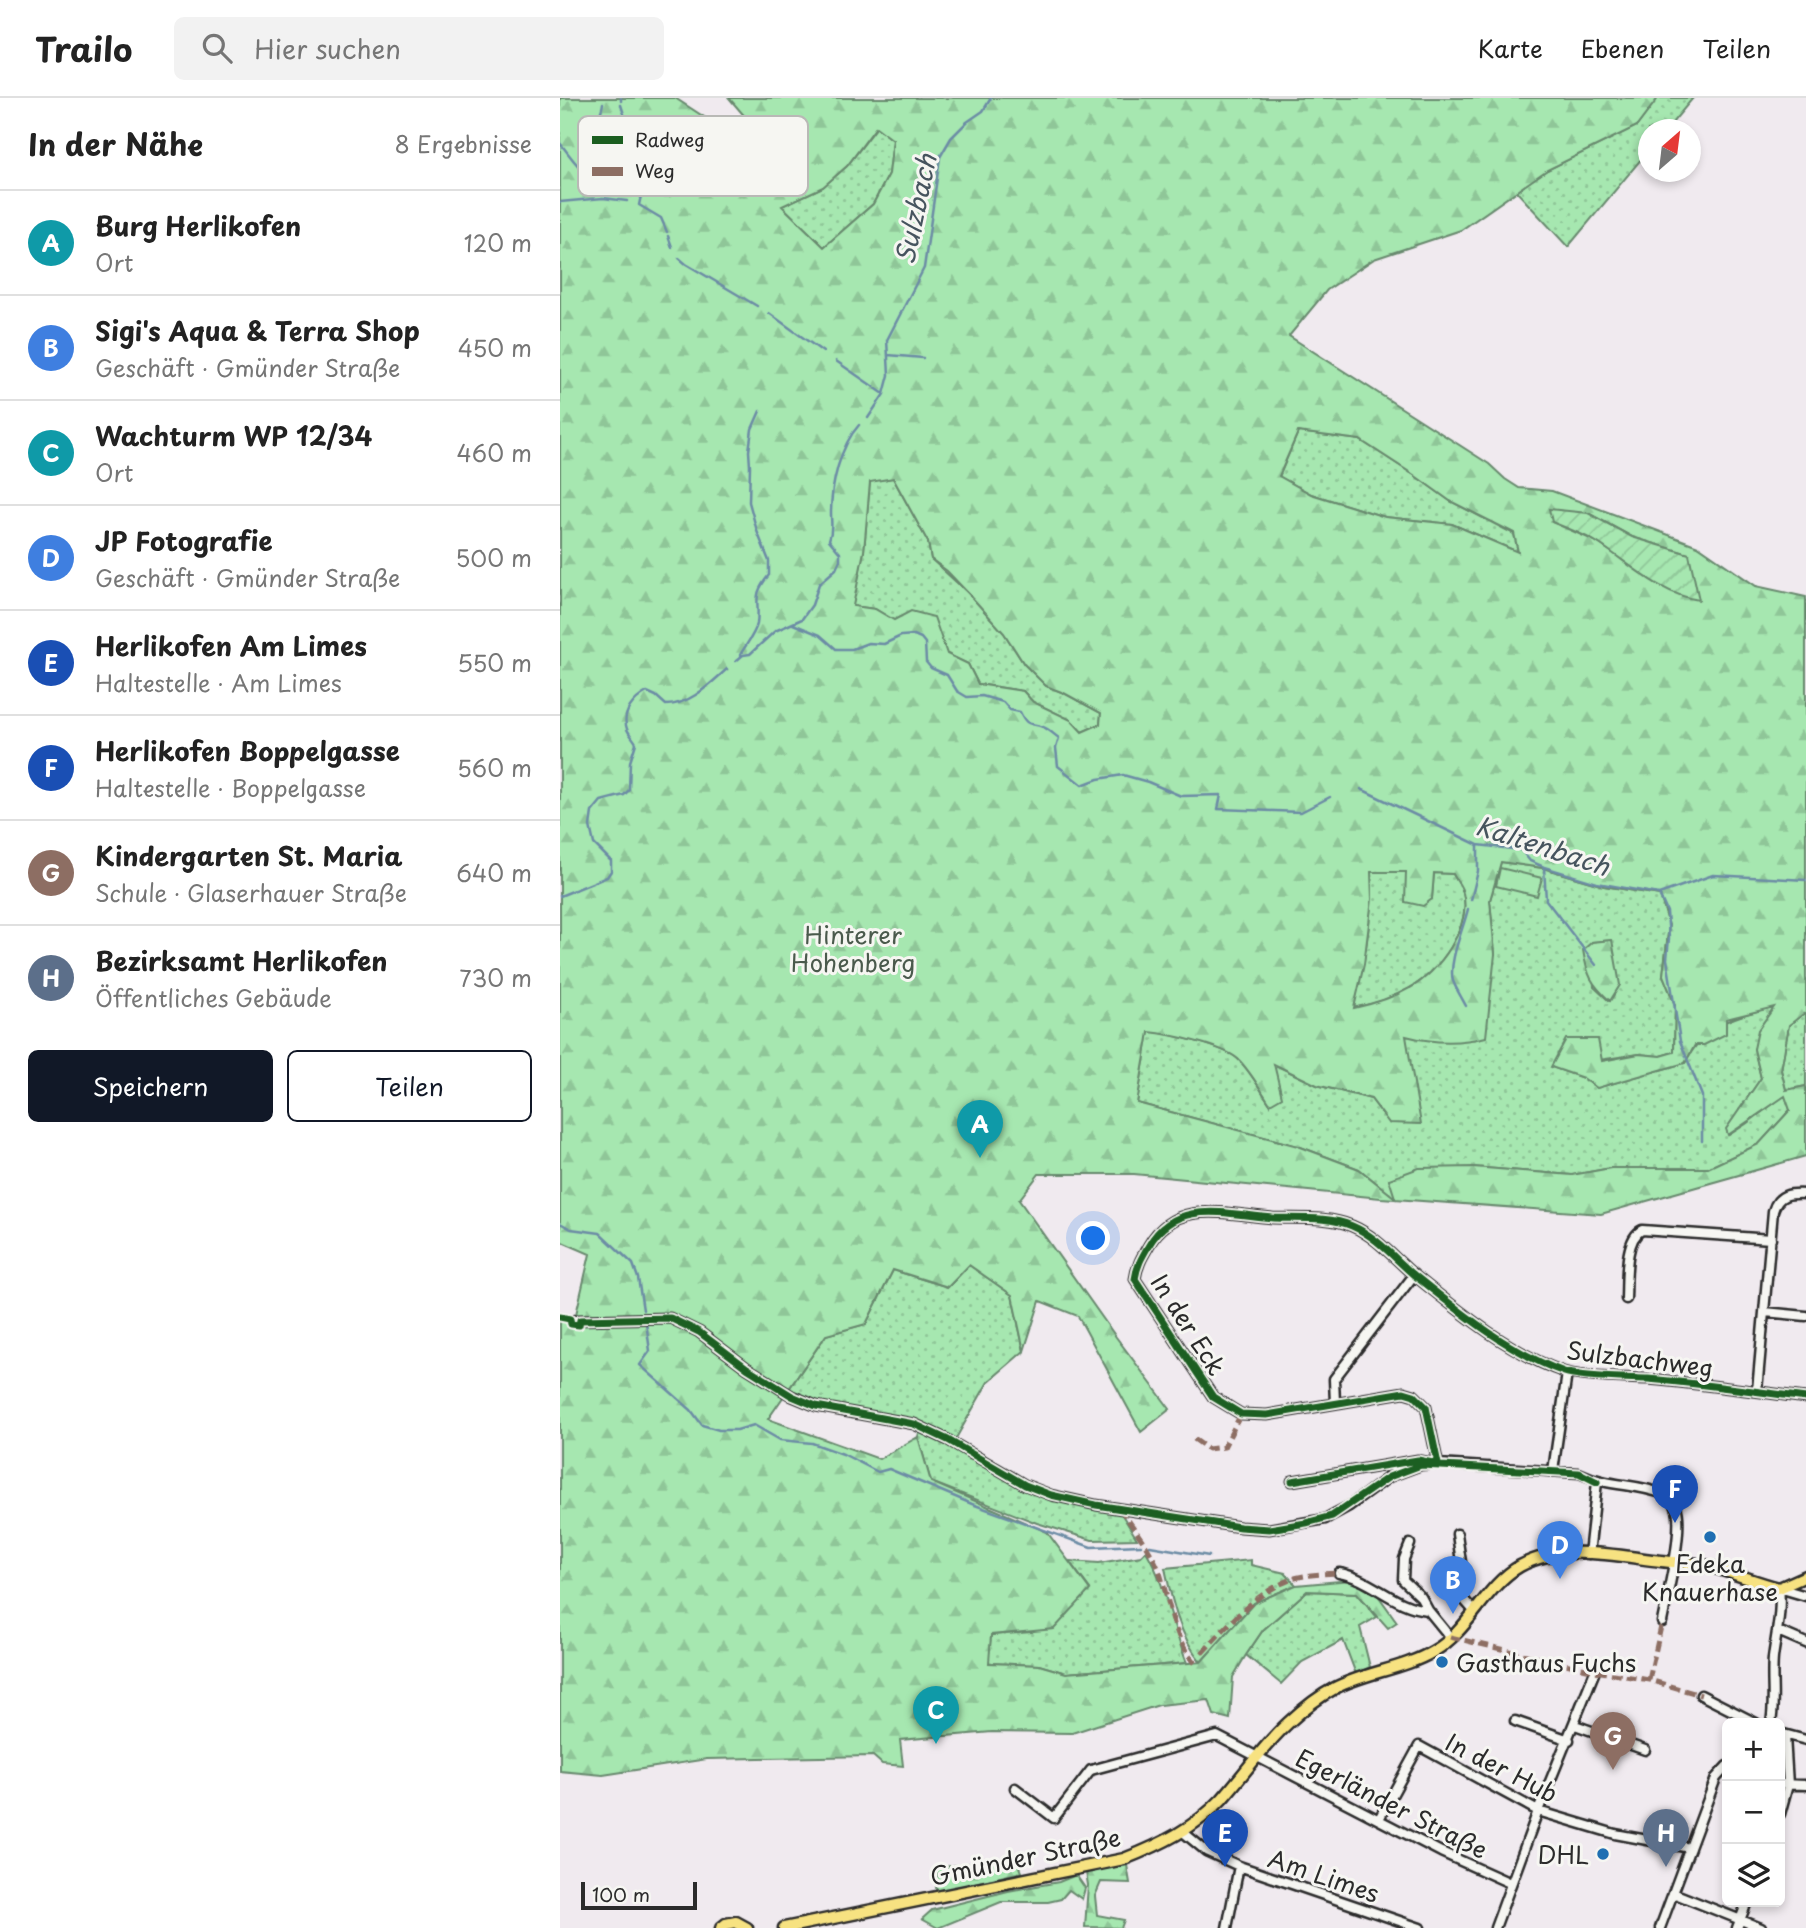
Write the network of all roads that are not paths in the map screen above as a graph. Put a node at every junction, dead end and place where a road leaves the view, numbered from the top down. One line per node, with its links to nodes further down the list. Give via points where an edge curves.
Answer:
1 (1806, 1194): 2 (street, via 1779,1200 1773,1211)
2 (1771, 1239): 4 (street, via 1637,1232 1630,1241); 5 (street)
3 (1414, 1275): 8 (street, Sulzbachweg, via 1503,1343); 11 (street, via 1334,1379); 11 (street, In der Eck, via 1366,1234 1329,1221 1200,1212 1157,1231 1137,1266 1135,1279 1213,1397 1252,1416)
4 (1626, 1299)
5 (1765, 1312): 6 (street); 9 (street)
6 (1806, 1316)
7 (576, 1320): 12 (street, via 670,1318 699,1332 792,1396 816,1406 914,1423 1025,1485 1096,1505 1269,1529 1325,1519 1389,1477)
8 (1567, 1373): 9 (street, Sulzbachweg); 13 (street)
9 (1758, 1391): 10 (street, Sulzbachweg)
10 (1806, 1398)
11 (1335, 1403): 12 (street, In der Eck, via 1404,1392 1414,1395 1426,1407)
12 (1438, 1464): 13 (street); 14 (street, via 1418,1460)
13 (1553, 1471): 15 (street, via 1580,1473)
14 (1292, 1480)
15 (1597, 1482): 18 (street); 19 (street, via 1671,1499 1678,1522)
16 (1457, 1534): 25 (street, via 1462,1569 1458,1593)
17 (1410, 1544): 24 (street, via 1403,1580)
18 (1589, 1554): 19 (main road, Gmünder Straße); 25 (main road, Gmünder Straße, via 1564,1553 1521,1565)
19 (1674, 1563): 22 (main road, Gmünder Straße, via 1706,1565); 26 (street)
20 (1339, 1573): 24 (street, via 1354,1575 1415,1609)
21 (1806, 1576): 22 (main road)
22 (1779, 1588): 23 (street); 27 (street)
23 (1806, 1596)
24 (1428, 1610): 28 (street)
25 (1474, 1611): 28 (main road, Gmünder Straße)
26 (1662, 1622)
27 (1778, 1631): 29 (street); 33 (street)
28 (1450, 1637): 40 (main road, Gmünder Straße, via 1423,1657 1334,1689 1288,1723)
29 (1806, 1643)
30 (1595, 1671): 35 (street)
31 (1701, 1695): 32 (street)
32 (1746, 1718)
33 (1772, 1718)
34 (1515, 1721): 37 (street)
35 (1575, 1725): 37 (street); 39 (street)
36 (1785, 1736): 38 (street)
37 (1569, 1740): 47 (street)
38 (1806, 1740)
39 (1644, 1750)
40 (1257, 1755): 46 (street, Egerländer Straße, via 1217,1736 1091,1770 1054,1818); 48 (street, Egerländer Straße); 49 (main road, Gmünder Straße, via 1222,1799)
41 (1722, 1771): 42 (street)
42 (1716, 1778): 43 (street); 50 (street)
43 (1722, 1779)
44 (1785, 1784): 45 (street)
45 (1806, 1785)
46 (1015, 1788)
47 (1538, 1811): 48 (street, In der Hub, via 1419,1746); 50 (street, In der Hub, via 1615,1834); 52 (street)
48 (1379, 1819): 52 (street, Egerländer Straße)
49 (1183, 1832): 51 (street, Am Limes, via 1206,1851); 58 (main road, Gmünder Straße, via 1124,1859)
50 (1690, 1848): 53 (street)
51 (1239, 1866): 59 (street); 60 (street, Am Limes)
52 (1510, 1883): 61 (street)
53 (1673, 1893): 55 (street); 62 (street)
54 (1745, 1907): 55 (street)
55 (1739, 1924): 63 (street)
56 (722, 1928): 57 (main road, via 736,1922)
57 (747, 1928)
58 (784, 1928)
59 (1227, 1928)
60 (1420, 1928)
61 (1494, 1928)
62 (1660, 1928)
63 (1761, 1928)

